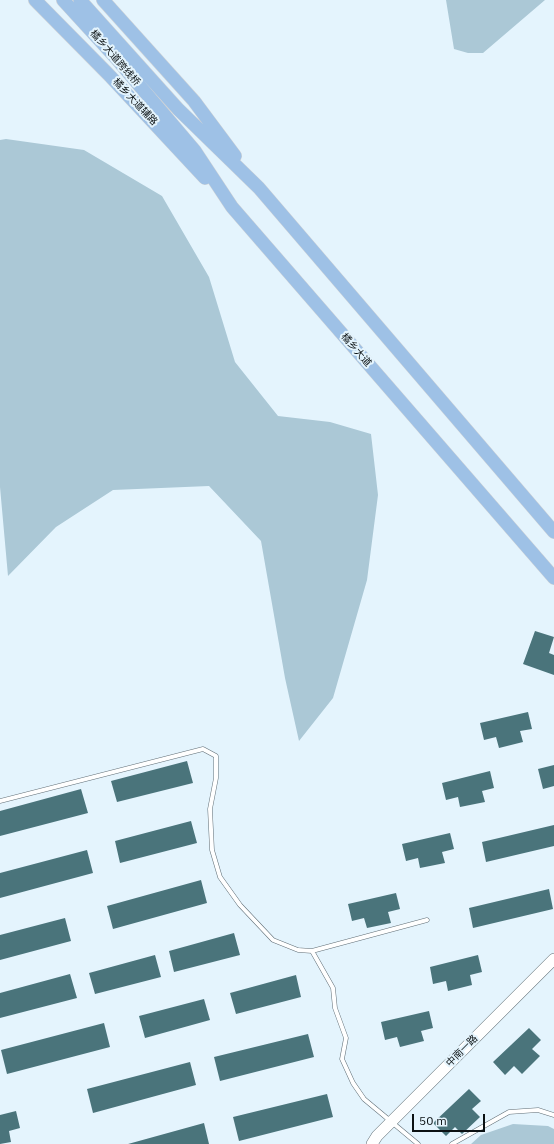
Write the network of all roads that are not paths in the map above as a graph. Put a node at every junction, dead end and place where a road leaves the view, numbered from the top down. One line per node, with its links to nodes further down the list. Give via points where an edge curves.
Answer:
1 (27, 0): 5 (main road, 橘乡大道辅路)
2 (63, 0): 6 (main road, 橘乡大道跨线桥)
3 (80, 0): 7 (main road, 橘乡大道跨线桥, via 178,109)
4 (103, 0): 7 (main road, via 194,101)
5 (39, 4): 8 (main road, 橘乡大道辅路)
6 (166, 118): 8 (main road, 橘乡大道, via 195,151)
7 (258, 188): 9 (main road)
8 (232, 207): 10 (main road, 橘乡大道)
9 (554, 532)
10 (554, 578)
11 (0, 801): 13 (lane, via 203,749 216,756 216,778 210,809 212,850 220,877 240,905 273,940 298,950)
12 (427, 920): 13 (lane)
13 (312, 951): 16 (lane, via 333,988 335,1008 346,1038 342,1059 353,1083 364,1099)
14 (554, 959): 16 (street, 中南一路)
15 (554, 1115): 19 (lane, via 538,1110 509,1112)
16 (392, 1121): 17 (street, 中南一路); 18 (lane)
17 (372, 1144)
18 (418, 1144)
19 (452, 1144)

